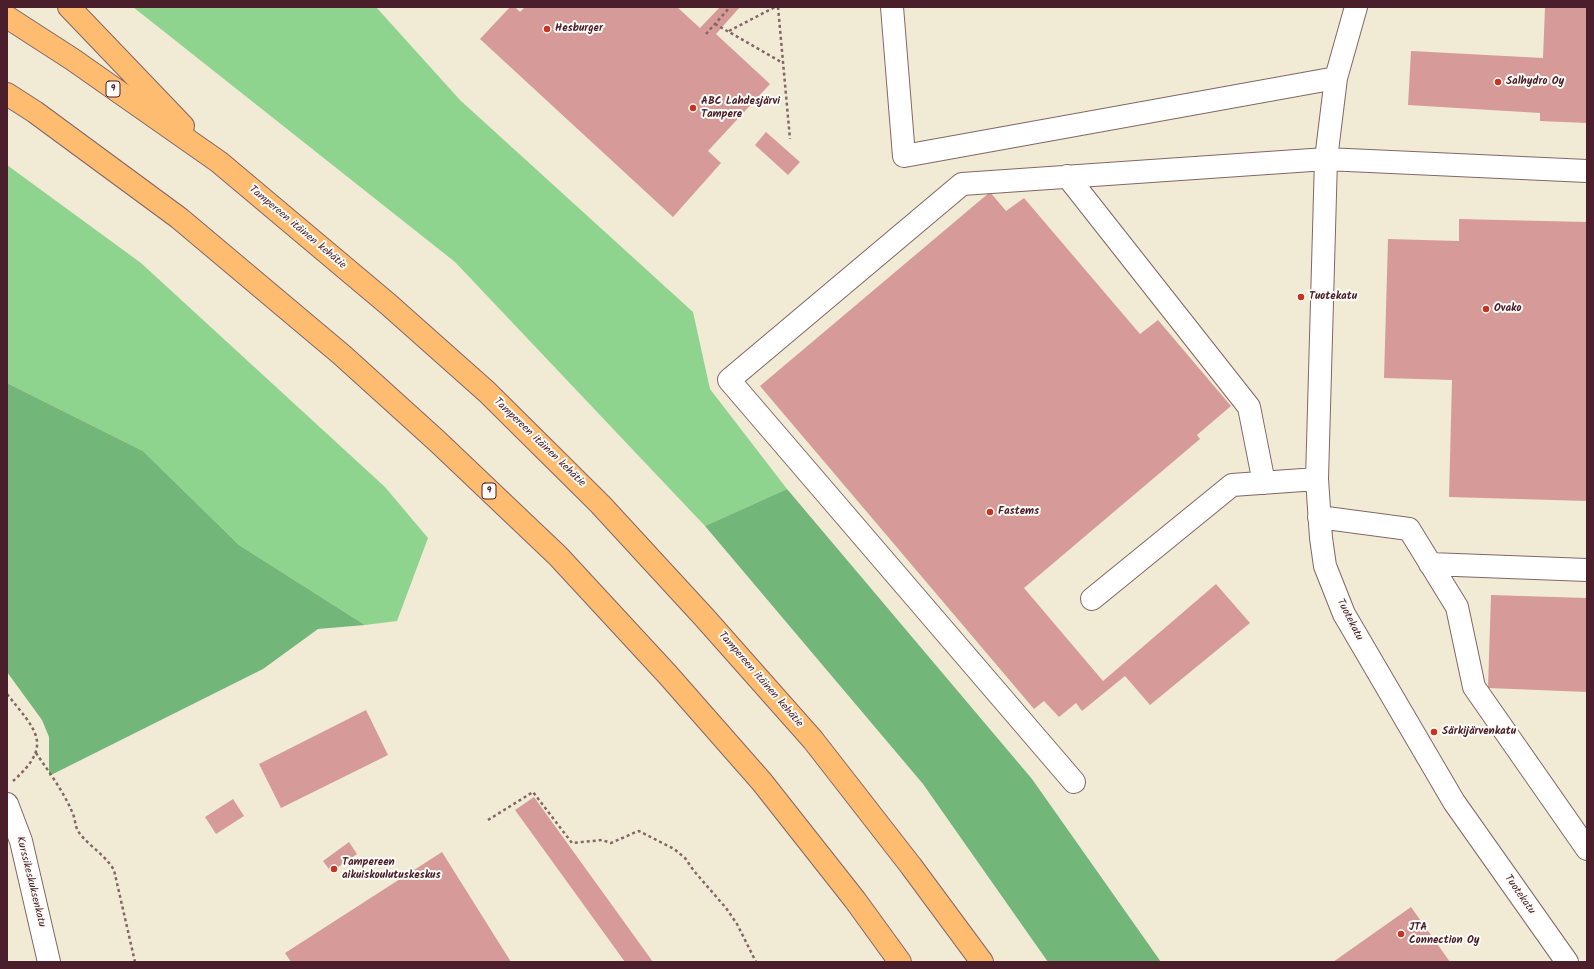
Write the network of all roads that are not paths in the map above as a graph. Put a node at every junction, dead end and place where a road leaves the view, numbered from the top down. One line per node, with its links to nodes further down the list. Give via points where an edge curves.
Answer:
1 (69, 7): 8 (highway)
2 (892, 7): 5 (street, via 904,156)
3 (1356, 7): 5 (street, Tuotekatu)
4 (7, 17): 8 (highway, Tampereen itäinen kehätie / 9, via 72,59)
5 (1336, 78): 7 (street, Tuotekatu)
6 (7, 94): 21 (highway, 9, via 179,218 342,355 558,556 762,782 855,900)
7 (1326, 159): 9 (street); 10 (street); 11 (street, Tuotekatu)
8 (219, 162): 22 (highway, Tampereen itäinen kehätie / 9, via 388,304 487,392 600,504 813,740)
9 (1587, 171)
10 (1067, 176): 12 (street, via 1249,407); 17 (street, via 962,184 729,380)
11 (1317, 479): 12 (street); 13 (street, Tuotekatu)
12 (1264, 483): 16 (street, via 1232,485)
13 (1319, 517): 14 (street, via 1409,529); 23 (street, Tuotekatu, via 1325,566 1344,614 1454,802)
14 (1430, 564): 15 (street); 19 (street, via 1457,607 1474,688)
15 (1587, 570)
16 (1092, 599)
17 (1074, 782)
18 (7, 804): 20 (street, Kurssikeskuksenkatu, via 21,841)
19 (1587, 849)
20 (49, 962)
21 (900, 962)
22 (982, 962)
23 (1566, 962)

